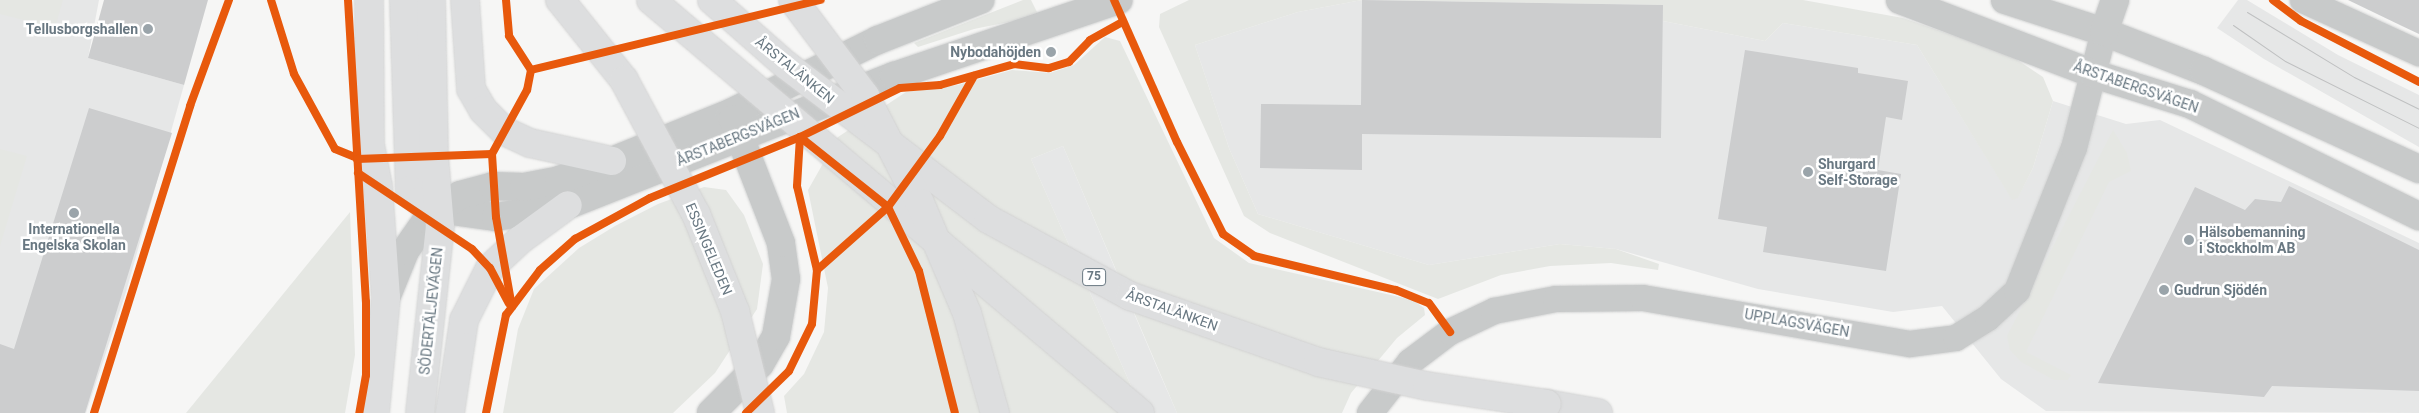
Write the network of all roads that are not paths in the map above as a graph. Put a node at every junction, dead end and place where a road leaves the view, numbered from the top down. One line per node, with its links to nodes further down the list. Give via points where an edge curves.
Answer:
1 (369, 0): 25 (main road, via 370,145 378,186)
2 (404, 0): 23 (main road, via 410,190 420,202)
3 (431, 0): 23 (main road, SÖDERTÄLJEVÄGEN)
4 (465, 0): 20 (main road, via 471,90 483,110 504,131 530,143)
5 (560, 0): 30 (main road, ESSINGELEDEN, bridge, via 624,80 696,214 735,311)
6 (651, 0): 32 (main road, bridge)
7 (712, 0): 34 (main road, ÅRSTALÄNKEN / 75, bridge, via 786,65 988,219 1130,296 1318,362 1427,386)
8 (793, 0): 31 (main road, bridge, via 865,96 920,203 966,312)
9 (980, 0): 19 (street, ÅRSTABERGSVÄGEN, via 878,40)
10 (1118, 0): 15 (street, ÅRSTABERGSVÄGEN)
11 (1900, 0): 18 (street, ÅRSTABERGSVÄGEN)
12 (2004, 0): 16 (street)
13 (2115, 0): 16 (street)
14 (2303, 0): 17 (street)
15 (1069, 9): 19 (street, ÅRSTABERGSVÄGEN, via 894,76)
16 (2104, 32): 18 (street, UPPLAGSVÄGEN); 21 (street, via 2204,71)
17 (2419, 53)
18 (2094, 74): 24 (street, ÅRSTABERGSVÄGEN, via 2190,104); 33 (street, UPPLAGSVÄGEN, via 2074,148 2017,291 1988,318 1956,338 1910,344 1643,298 1556,299 1494,311 1450,332 1410,362)
19 (735, 124): 20 (street, ÅRSTABERGSVÄGEN); 22 (street, ÅRSTABERGSVÄGEN); 29 (street, via 781,243 786,279 776,336 760,364)
20 (612, 161): 23 (street, ÅRSTABERGSVÄGEN, via 559,180 524,187 493,186 468,192)
21 (2419, 169)
22 (568, 205): 23 (street, ÅRSTABERGSVÄGEN, via 496,217); 28 (main road, via 520,240 490,268 464,320)
23 (437, 209): 25 (street, ÅRSTABERGSVÄGEN, via 405,251); 27 (main road, SÖDERTÄLJEVÄGEN, via 440,227)
24 (2419, 216)
25 (386, 298): 26 (main road)
26 (375, 413)
27 (420, 413)
28 (450, 413)
29 (711, 413)
30 (760, 413)
31 (995, 413)
32 (1140, 413)
33 (1370, 413)
34 (1598, 413)

